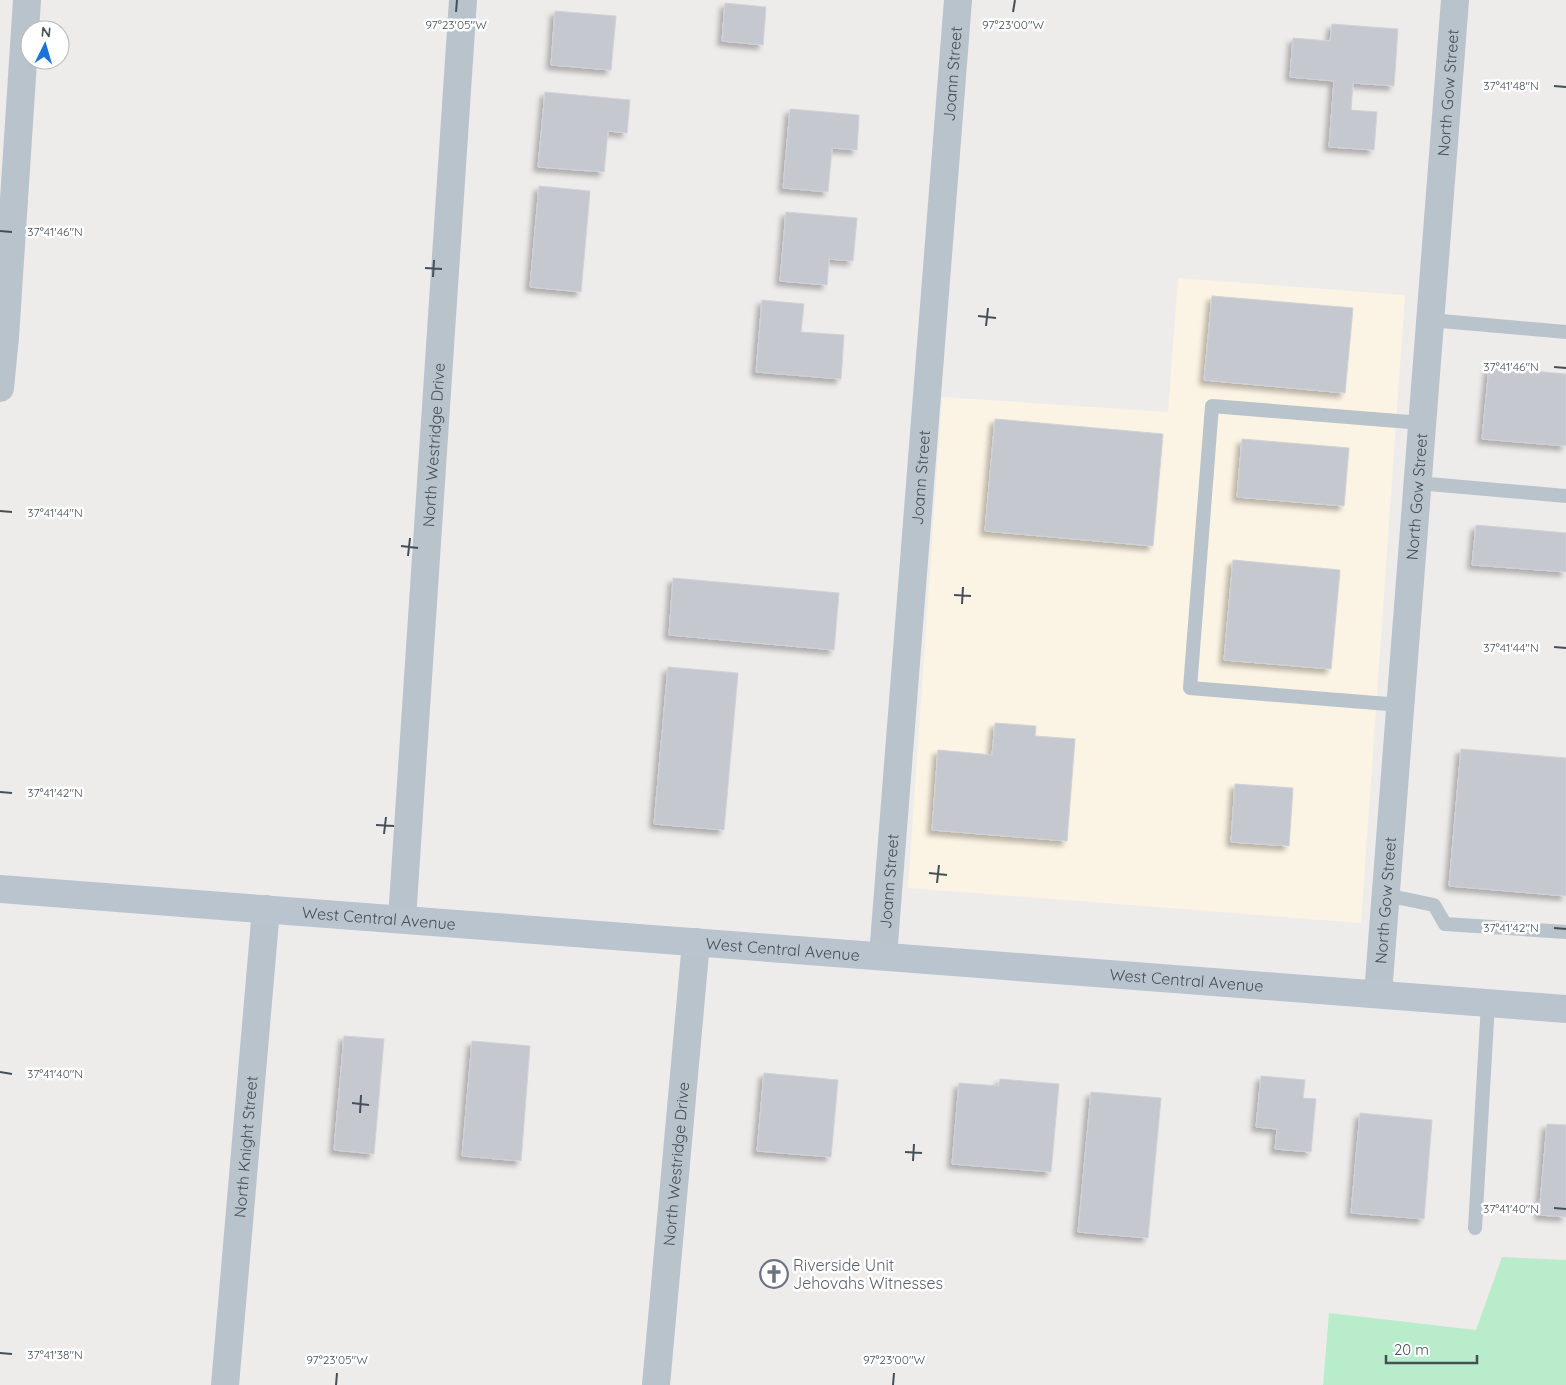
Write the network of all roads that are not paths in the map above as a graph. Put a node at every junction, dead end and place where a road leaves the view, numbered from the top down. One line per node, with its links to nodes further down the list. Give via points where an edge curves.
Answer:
1 (27, 0): 7 (street)
2 (463, 0): 15 (street, North Westridge Drive)
3 (958, 0): 18 (street, Joann Street)
4 (1455, 0): 5 (street, North Gow Street)
5 (1430, 320): 6 (lane); 8 (street, North Gow Street)
6 (1566, 332)
7 (0, 388)
8 (1422, 423): 9 (street, North Gow Street); 11 (lane, via 1212,406 1191,668 1190,688)
9 (1418, 484): 10 (lane); 11 (street, North Gow Street)
10 (1566, 496)
11 (1400, 705): 13 (street, North Gow Street)
12 (0, 889): 14 (main road, West Central Avenue)
13 (1386, 895): 16 (lane, via 1434,905 1445,924); 19 (street, North Gow Street)
14 (266, 909): 15 (main road, West Central Avenue); 23 (street, North Knight Street)
15 (402, 920): 17 (main road, West Central Avenue)
16 (1566, 932)
17 (696, 942): 18 (main road, West Central Avenue); 24 (street, North Westridge Drive)
18 (883, 956): 19 (main road, West Central Avenue)
19 (1378, 994): 20 (main road, West Central Avenue)
20 (1488, 1003): 21 (main road, West Central Avenue); 22 (lane)
21 (1566, 1009)
22 (1475, 1228)
23 (225, 1385)
24 (656, 1385)

